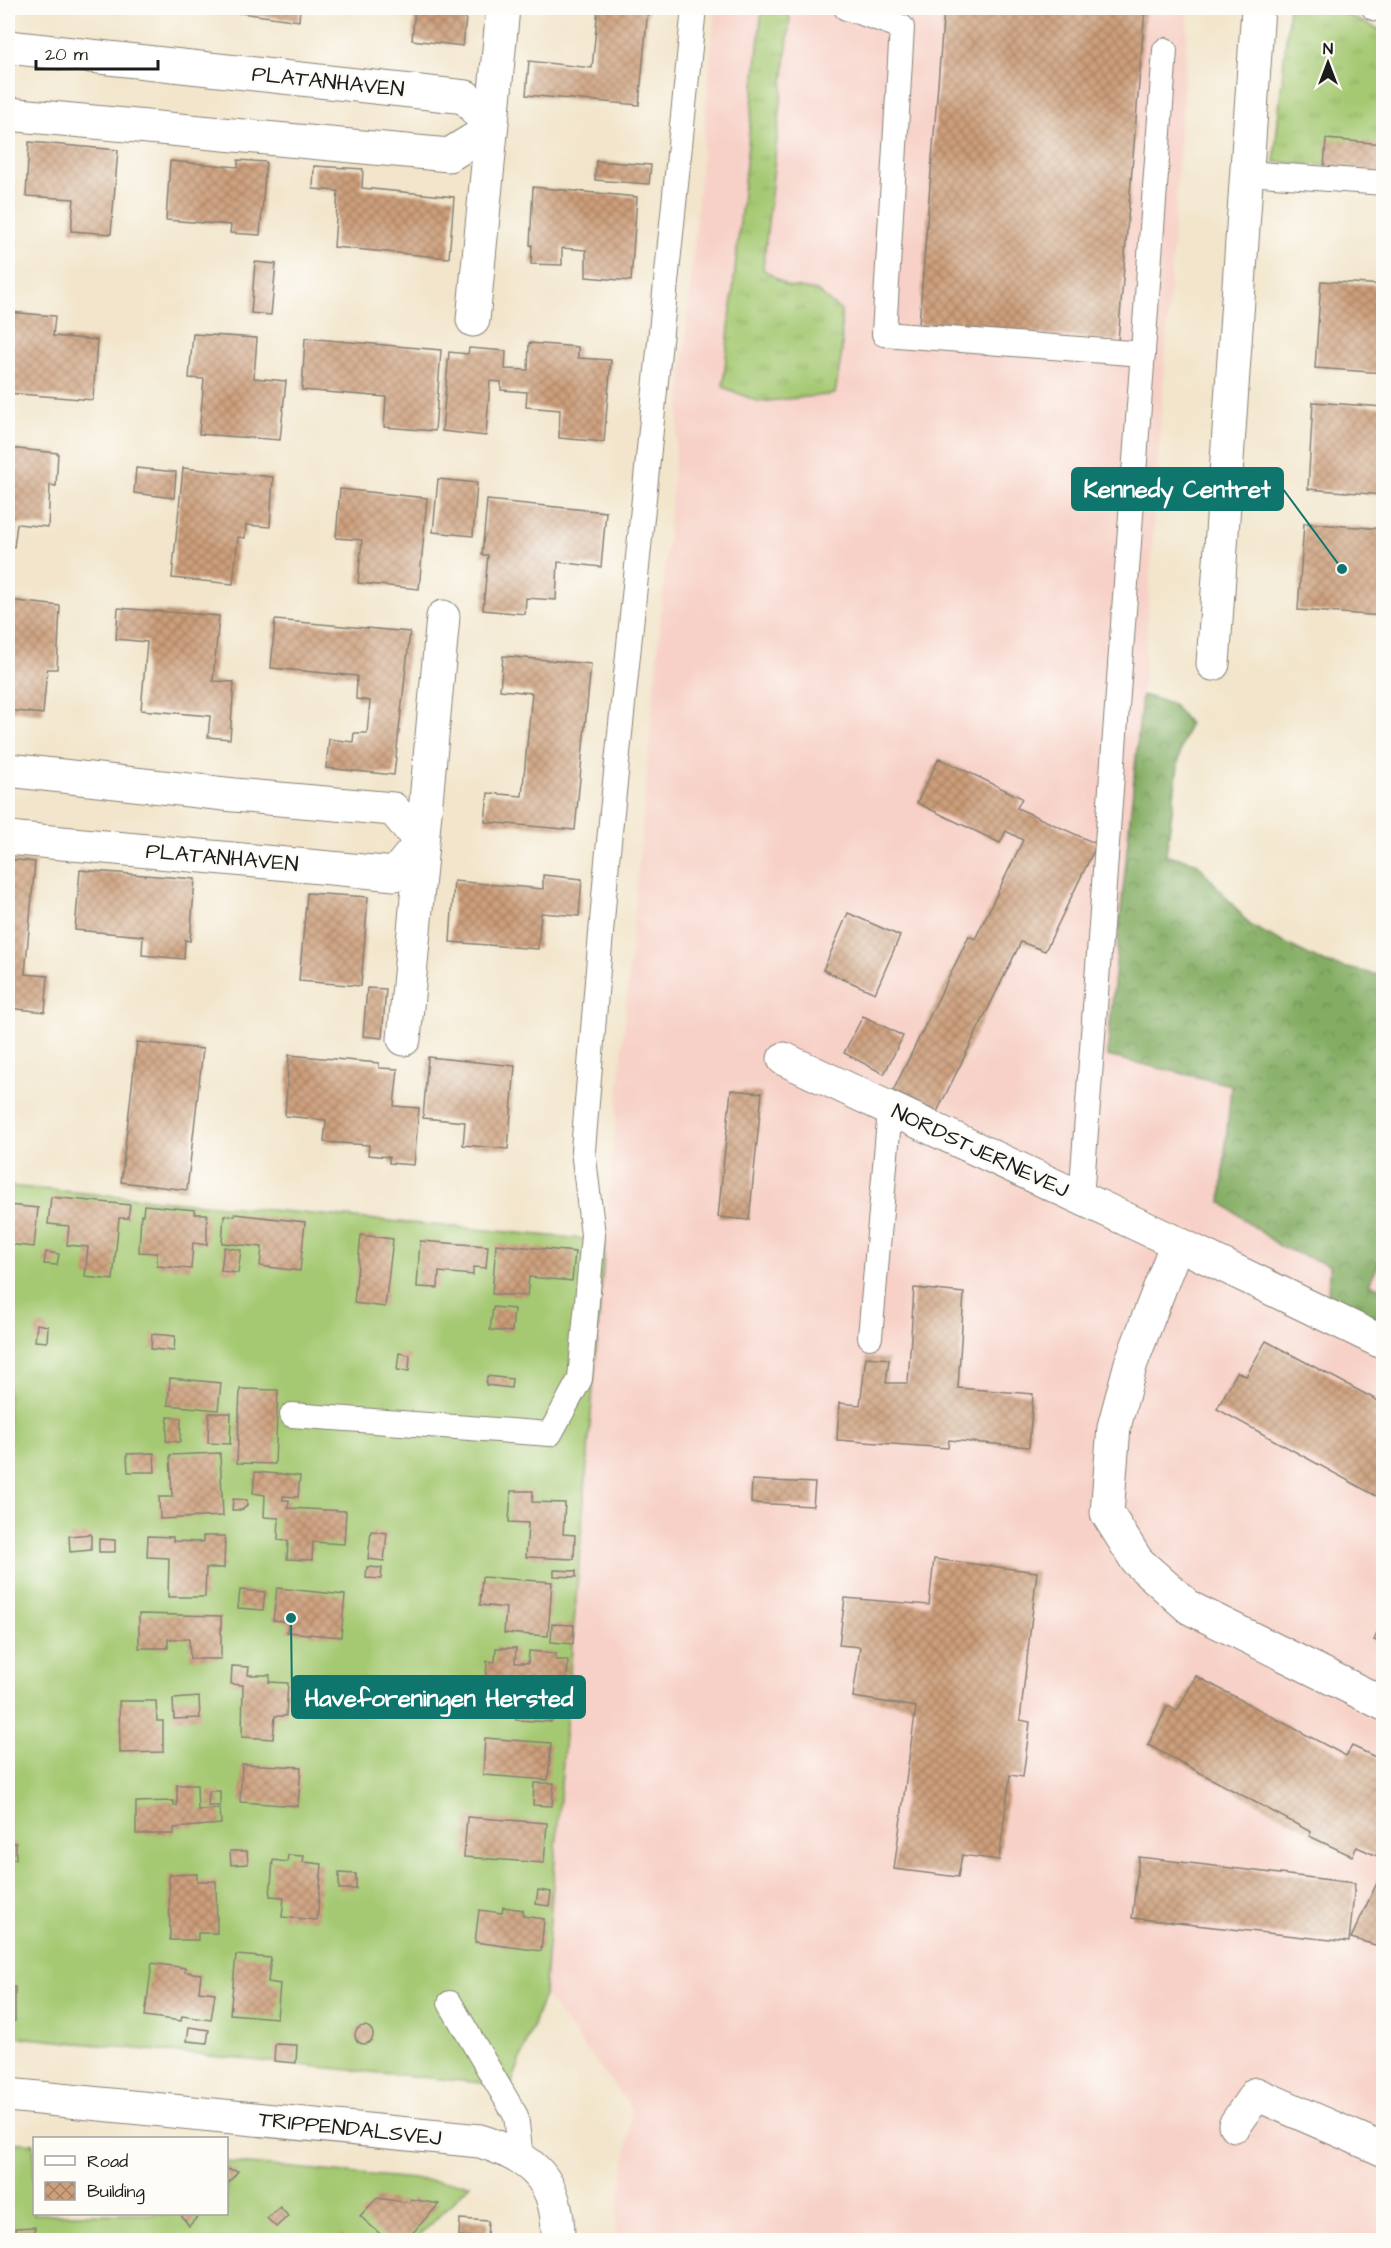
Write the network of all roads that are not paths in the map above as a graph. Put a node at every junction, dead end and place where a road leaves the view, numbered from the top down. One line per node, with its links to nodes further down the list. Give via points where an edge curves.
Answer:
1 (503, 8): 10 (street)
2 (694, 8): 27 (lane, via 607,861 583,1150 593,1234 580,1379 550,1434)
3 (846, 8): 14 (lane, via 902,27 884,334)
4 (1258, 8): 11 (street)
5 (1374, 8): 6 (lane)
6 (1383, 11)
7 (8, 47): 10 (street, PLATANHAVEN, via 466,97)
8 (1166, 50): 14 (lane)
9 (8, 114): 10 (street, via 449,155)
10 (491, 129): 13 (street)
11 (1247, 174): 12 (lane); 16 (street)
12 (1383, 183)
13 (473, 320)
14 (1143, 354): 23 (lane)
15 (443, 617): 19 (street)
16 (1213, 664)
17 (8, 770): 19 (street, via 393,809)
18 (8, 838): 19 (street, PLATANHAVEN, via 395,874)
19 (421, 842): 20 (street)
20 (404, 1039)
21 (784, 1059): 22 (street, NORDSTJERNEVEJ)
22 (890, 1109): 23 (street, NORDSTJERNEVEJ); 25 (lane)
23 (1081, 1198): 24 (street, NORDSTJERNEVEJ)
24 (1177, 1243): 26 (street, NORDSTJERNEVEJ); 28 (street, via 1131,1363 1114,1427 1107,1513 1137,1561 1190,1608)
25 (870, 1337)
26 (1383, 1343)
27 (292, 1415)
28 (1383, 1704)
29 (450, 2003): 33 (lane, via 516,2116)
30 (8, 2096): 33 (street, TRIPPENDALSVEJ, via 480,2141)
31 (1235, 2125): 32 (street, via 1256,2094)
32 (1383, 2150)
33 (521, 2157): 34 (street, TRIPPENDALSVEJ, via 548,2183 559,2220)
34 (558, 2241)

